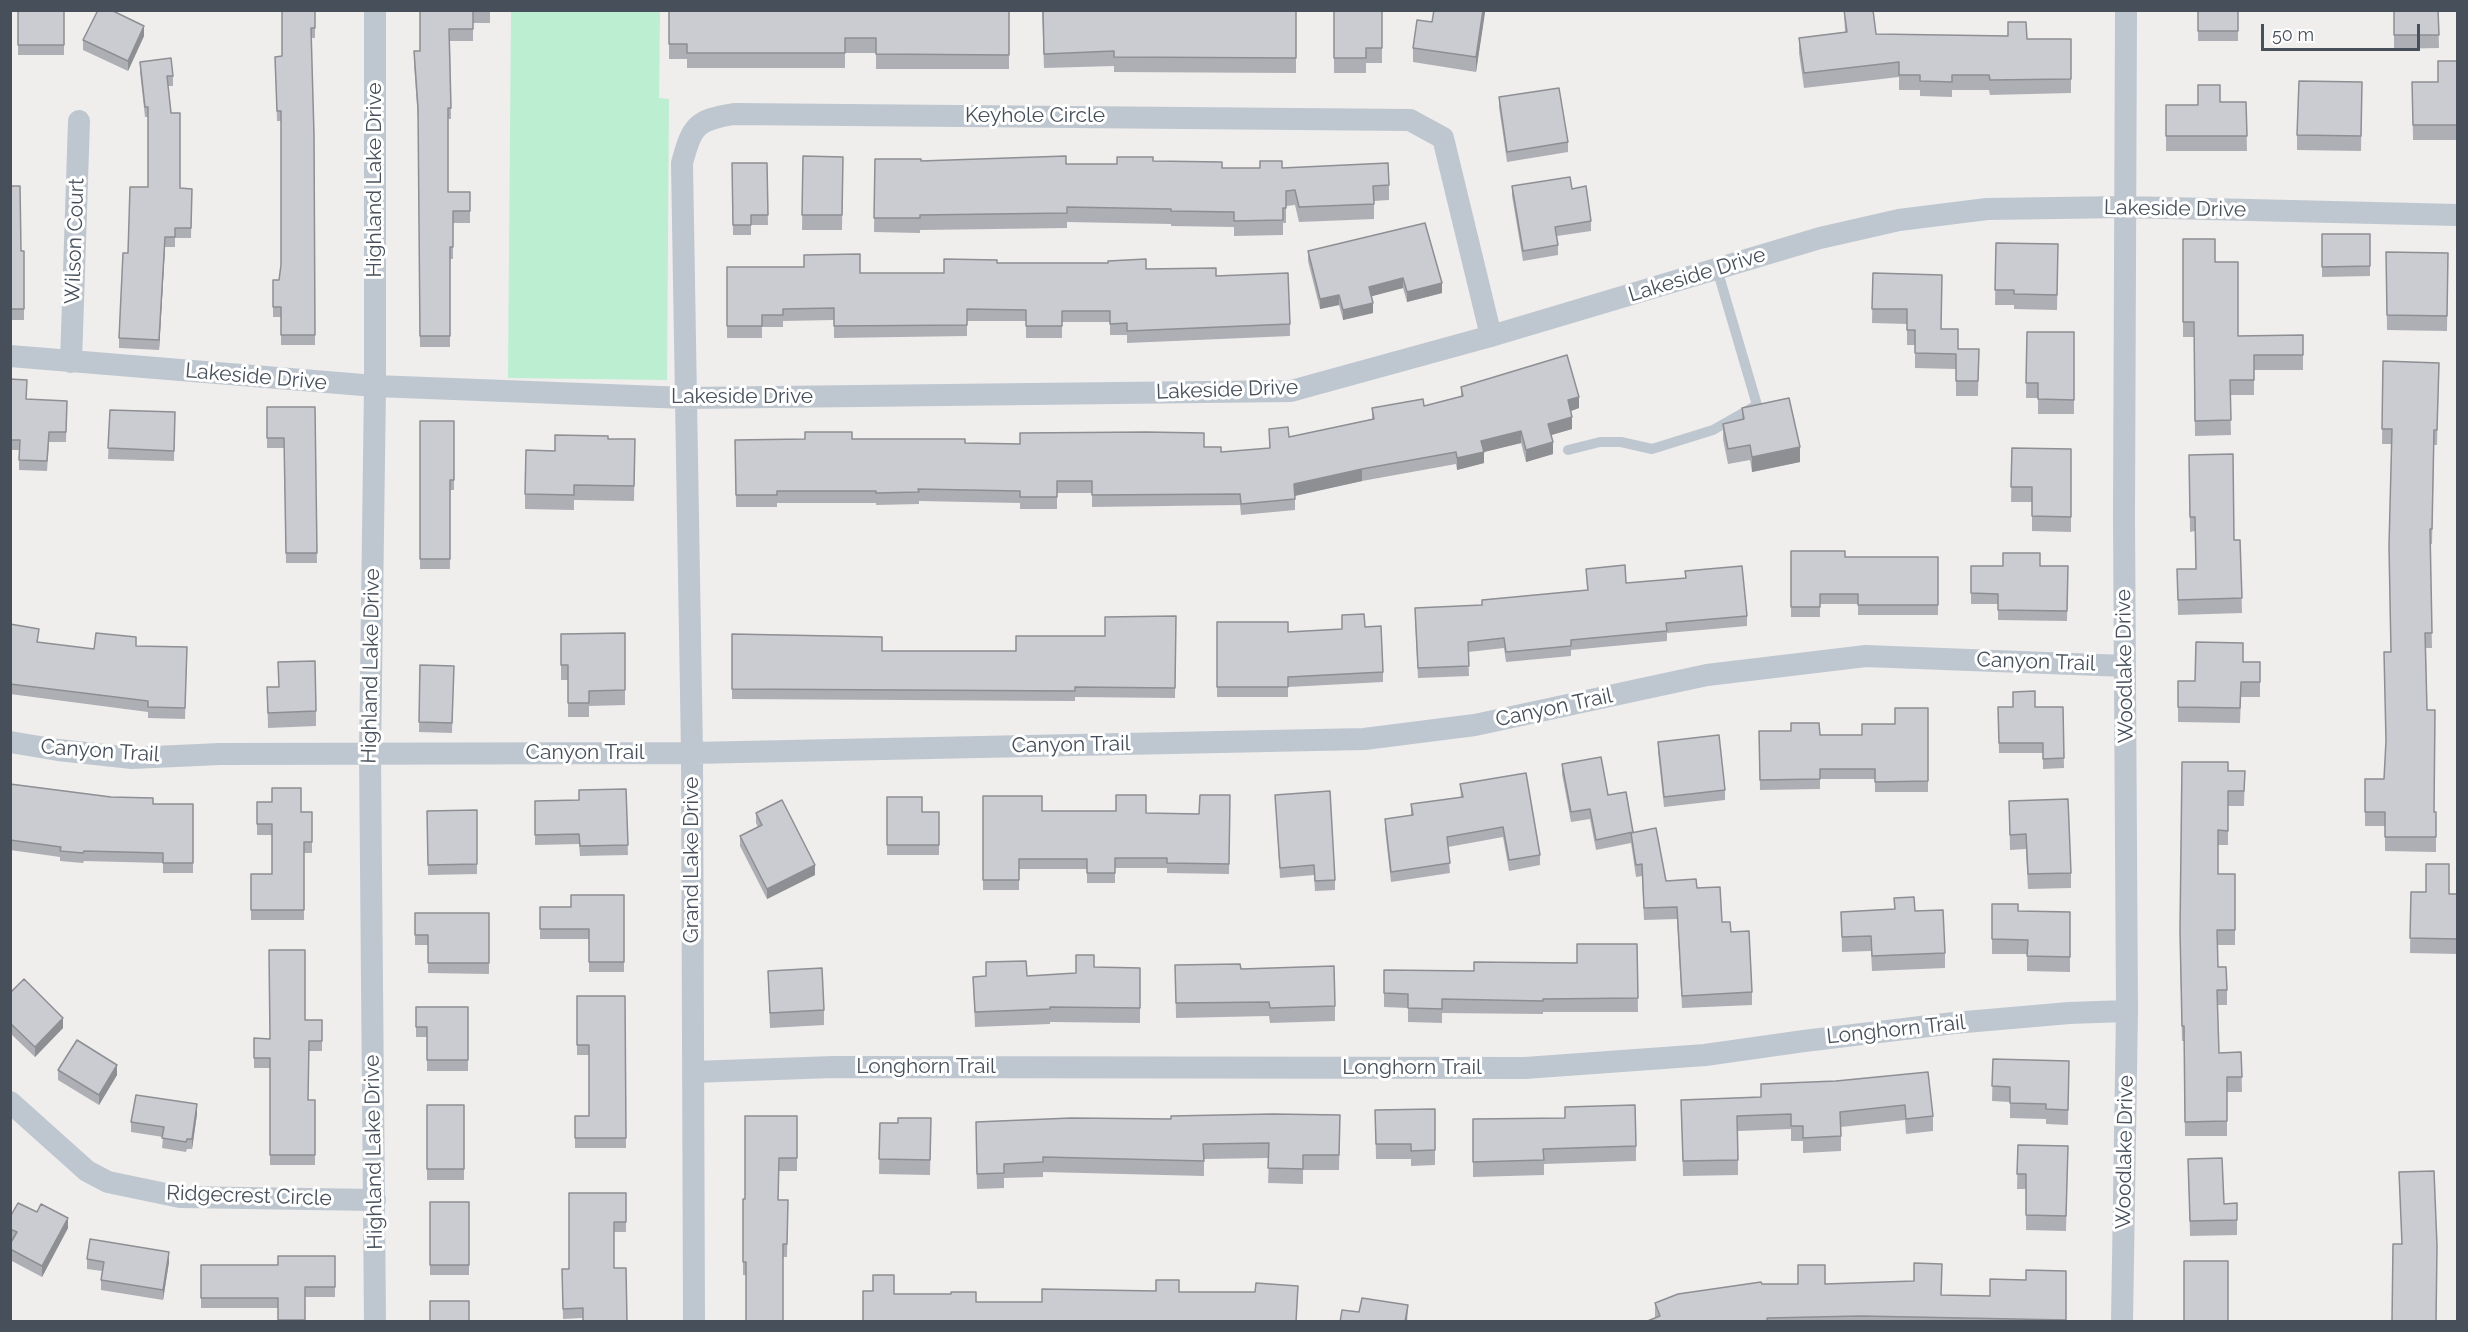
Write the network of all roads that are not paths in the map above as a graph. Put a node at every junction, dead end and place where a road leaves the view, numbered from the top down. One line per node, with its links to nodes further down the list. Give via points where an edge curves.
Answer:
1 (375, 10): 10 (street, Highland Lake Drive)
2 (2126, 10): 4 (street, Woodlake Drive)
3 (79, 121): 9 (street, Wilson Court)
4 (2125, 207): 5 (street, Lakeside Drive); 6 (street, Lakeside Drive, via 1987,209 1899,220 1820,238); 13 (street, Woodlake Drive)
5 (2457, 215)
6 (1717, 269): 7 (street, Lakeside Drive); 12 (lane, via 1757,405 1713,430 1652,449 1600,442)
7 (1491, 336): 11 (street, Lakeside Drive, via 1291,391); 11 (street, Keyhole Circle, via 1443,138 1410,120 734,114 707,118 689,136 682,163)
8 (10, 356): 9 (street, Lakeside Drive)
9 (71, 362): 10 (street, Lakeside Drive)
10 (375, 386): 11 (street, Lakeside Drive); 16 (street, Highland Lake Drive)
11 (686, 398): 15 (street, Grand Lake Drive)
12 (1568, 450)
13 (2125, 666): 15 (street, Canyon Trail, via 1866,656 1707,675 1476,725 1364,739); 17 (street, Woodlake Drive)
14 (10, 742): 16 (street, Canyon Trail, via 132,758)
15 (692, 753): 16 (street, Canyon Trail); 18 (street, Grand Lake Drive)
16 (370, 754): 20 (street, Highland Lake Drive)
17 (2127, 1011): 18 (street, Longhorn Trail, via 1953,1023 1705,1055 1525,1068 833,1067); 23 (street, Woodlake Drive)
18 (693, 1072): 22 (street, Grand Lake Drive)
19 (10, 1102): 20 (street, Ridgecrest Circle, via 87,1171 108,1182 180,1197)
20 (375, 1200): 21 (street, Highland Lake Drive)
21 (375, 1322)
22 (694, 1322)
23 (2122, 1322)

